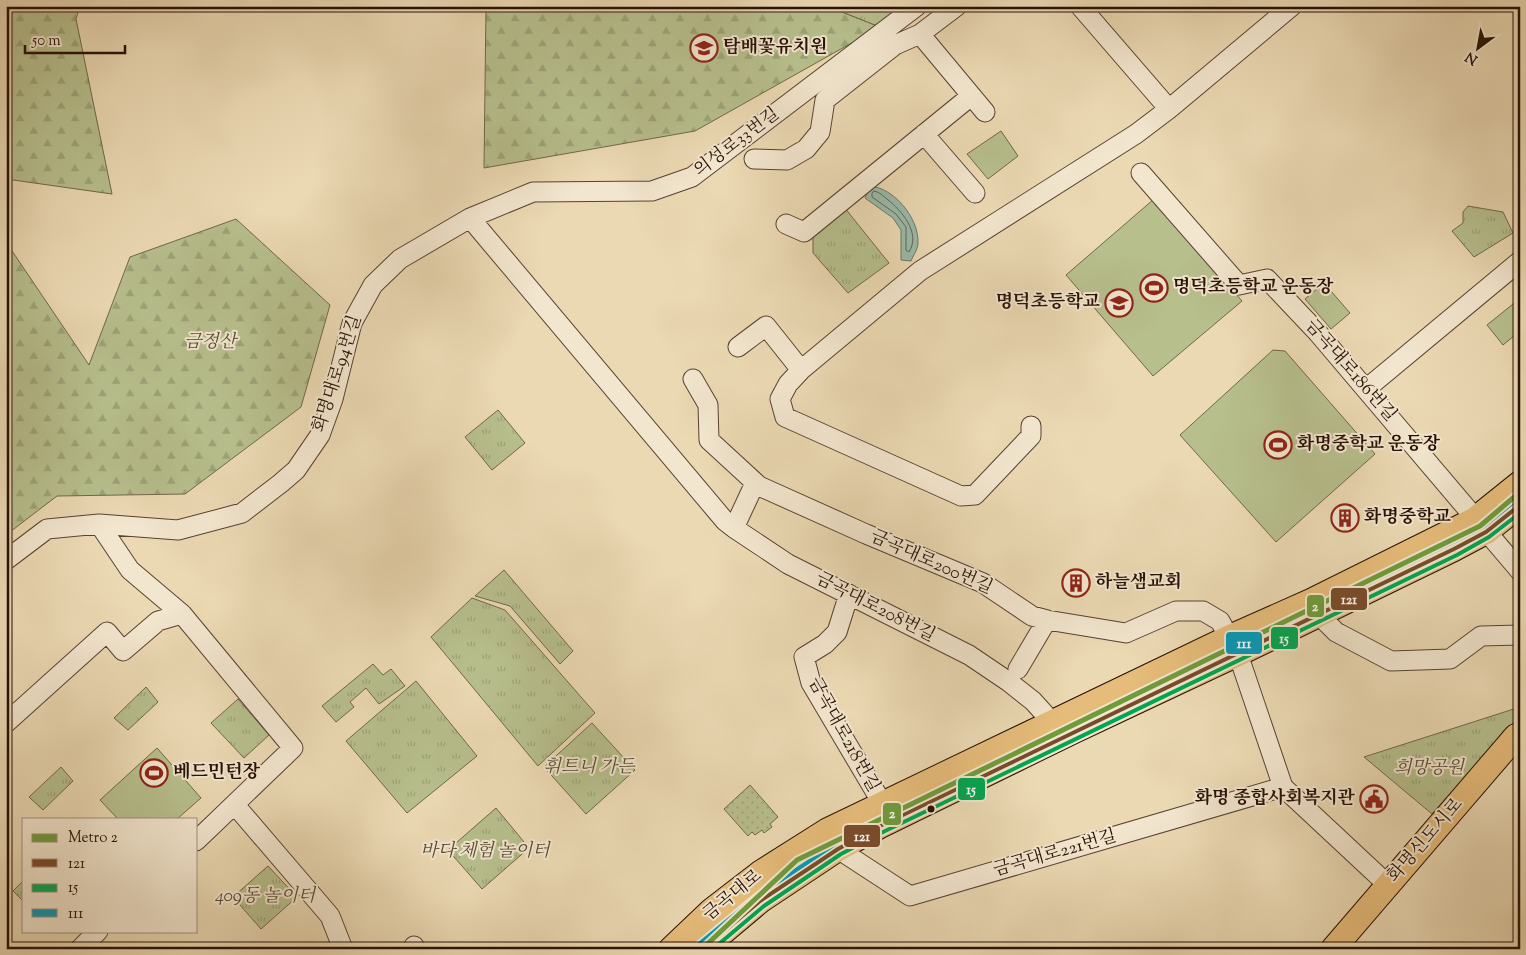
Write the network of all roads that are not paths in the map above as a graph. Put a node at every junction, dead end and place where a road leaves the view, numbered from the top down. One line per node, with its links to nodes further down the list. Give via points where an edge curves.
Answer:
1 (917, 6): 13 (street, 의성로33번길, via 692,177 652,191 533,192)
2 (957, 6): 5 (street)
3 (1080, 6): 7 (street)
4 (1292, 6): 7 (street)
5 (920, 34): 6 (street); 10 (street, via 894,46 825,100 820,132 806,149 787,160)
6 (971, 96): 8 (street); 9 (street)
7 (1169, 109): 17 (street, via 1136,134 920,272)
8 (985, 112)
9 (924, 134): 12 (street); 14 (street, via 804,232)
10 (754, 159)
11 (1141, 173): 19 (street, 금곡대로186번길, via 1239,285 1267,279)
12 (975, 193)
13 (470, 218): 24 (street, 화명대로94번길, via 400,259 373,284 352,323 333,399 320,435 296,470 281,483 242,513 178,530); 26 (street, 금곡대로208번길)
14 (786, 224)
15 (1520, 260): 19 (street)
16 (738, 347): 17 (street, via 766,326)
17 (801, 370): 20 (street, via 780,399 785,417 960,496 975,495 1031,436)
18 (693, 379): 21 (street, 금곡대로200번길, via 708,406 709,440)
19 (1366, 389): 25 (street, 금곡대로186번길)
20 (1031, 426)
21 (755, 483): 26 (street); 32 (street, 금곡대로200번길, via 983,583 1032,616)
22 (1520, 483): 25 (main road, 금곡대로)
23 (1520, 505): 25 (main road, 금곡대로)
24 (99, 524): 27 (street, 화명대로94번길, via 47,528); 30 (street, via 130,570)
25 (1480, 526): 28 (street, 금곡대로186번길); 31 (main road, 금곡대로); 34 (main road, 금곡대로, via 1311,601)
26 (734, 528): 29 (street, 금곡대로208번길, via 788,564)
27 (6, 560)
28 (1520, 571)
29 (849, 594): 36 (street, 금곡대로208번길, via 969,656 1033,701); 40 (street, 금곡대로218번길, via 837,632 804,657 811,683)
30 (182, 614): 37 (street, via 158,621 123,651 107,632); 41 (street, via 293,748)
31 (1319, 614): 33 (street, via 1336,632 1392,661 1450,659 1482,636); 34 (main road, 금곡대로)
32 (1047, 620): 34 (street, 금곡대로200번길, via 1126,633 1176,611 1203,611 1220,621); 35 (street)
33 (1520, 636)
34 (1234, 646): 36 (main road, 금곡대로); 39 (street, 금곡대로200번길); 43 (main road, 금곡대로, via 1074,731)
35 (1018, 668)
36 (1052, 722): 40 (main road, 금곡대로)
37 (6, 723)
38 (1520, 735): 44 (main road, 화명신도시로)
39 (1284, 787): 43 (street, 금곡대로221번길, via 910,896); 44 (street)
40 (882, 803): 46 (main road, 금곡대로, via 828,830 760,873 712,910)
41 (235, 805): 42 (street); 48 (street, via 330,916)
42 (198, 839)
43 (838, 849): 46 (main road, 금곡대로)
44 (1388, 885): 50 (main road, 화명신도시로)
45 (97, 932): 47 (street)
46 (707, 941): 49 (main road, 금곡대로)
47 (80, 949)
48 (343, 949)
49 (671, 949)
50 (1333, 949)

